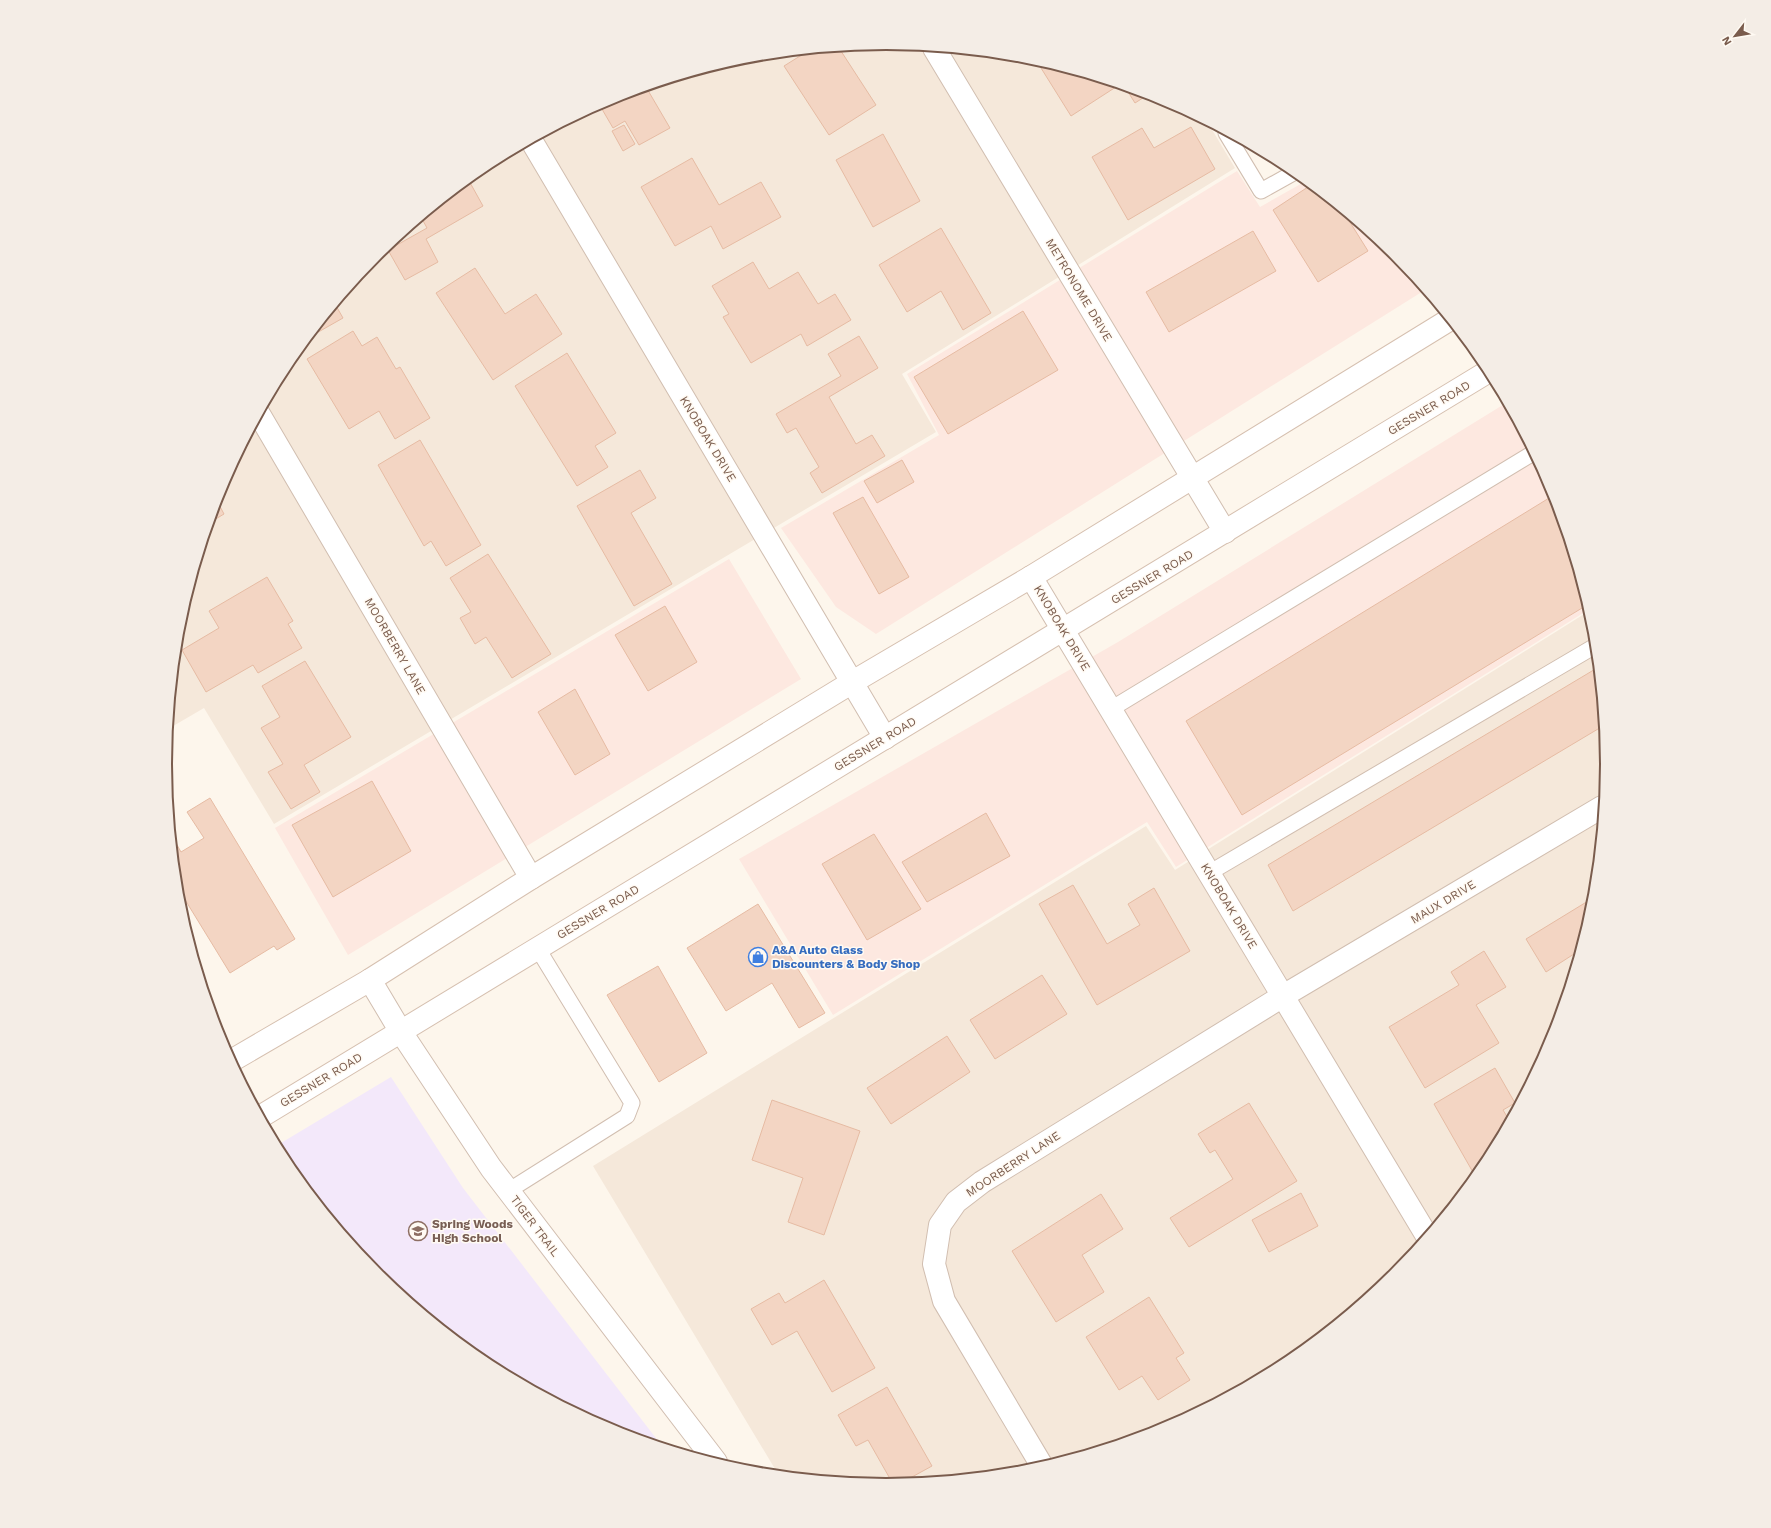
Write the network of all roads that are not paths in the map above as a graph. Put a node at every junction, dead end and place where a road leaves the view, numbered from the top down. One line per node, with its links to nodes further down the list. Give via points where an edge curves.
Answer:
1 (937, 52): 9 (street, METRONOME DRIVE)
2 (1230, 140): 4 (lane, via 1261,191)
3 (533, 144): 14 (street, KNOBOAK DRIVE)
4 (1289, 175)
5 (1446, 322): 9 (street)
6 (1484, 374): 10 (street, GESSNER ROAD)
7 (261, 418): 19 (street, MOORBERRY LANE)
8 (1529, 455): 15 (lane)
9 (1191, 478): 10 (street, METRONOME DRIVE); 11 (street)
10 (1225, 532): 12 (street, GESSNER ROAD)
11 (1032, 577): 12 (street, KNOBOAK DRIVE); 14 (street)
12 (1064, 631): 15 (street, KNOBOAK DRIVE); 16 (street, GESSNER ROAD)
13 (1590, 649): 18 (lane)
14 (851, 683): 16 (street, KNOBOAK DRIVE); 19 (street)
15 (1111, 709): 18 (street, KNOBOAK DRIVE)
16 (885, 738): 20 (street, GESSNER ROAD)
17 (1598, 809): 22 (street, MAUX DRIVE)
18 (1209, 873): 22 (street, KNOBOAK DRIVE)
19 (531, 878): 21 (street)
20 (538, 949): 23 (street, GESSNER ROAD); 26 (lane, via 632,1103 627,1116)
21 (370, 980): 23 (street, TIGER TRAIL); 24 (street)
22 (1283, 996): 27 (street, KNOBOAK DRIVE); 29 (street, MOORBERRY LANE, via 982,1182 956,1202 940,1225 934,1264 944,1301)
23 (401, 1032): 25 (street, GESSNER ROAD); 26 (street, TIGER TRAIL)
24 (235, 1058)
25 (264, 1115)
26 (508, 1191): 28 (street, TIGER TRAIL)
27 (1425, 1232)
28 (712, 1456)
29 (1039, 1461)

